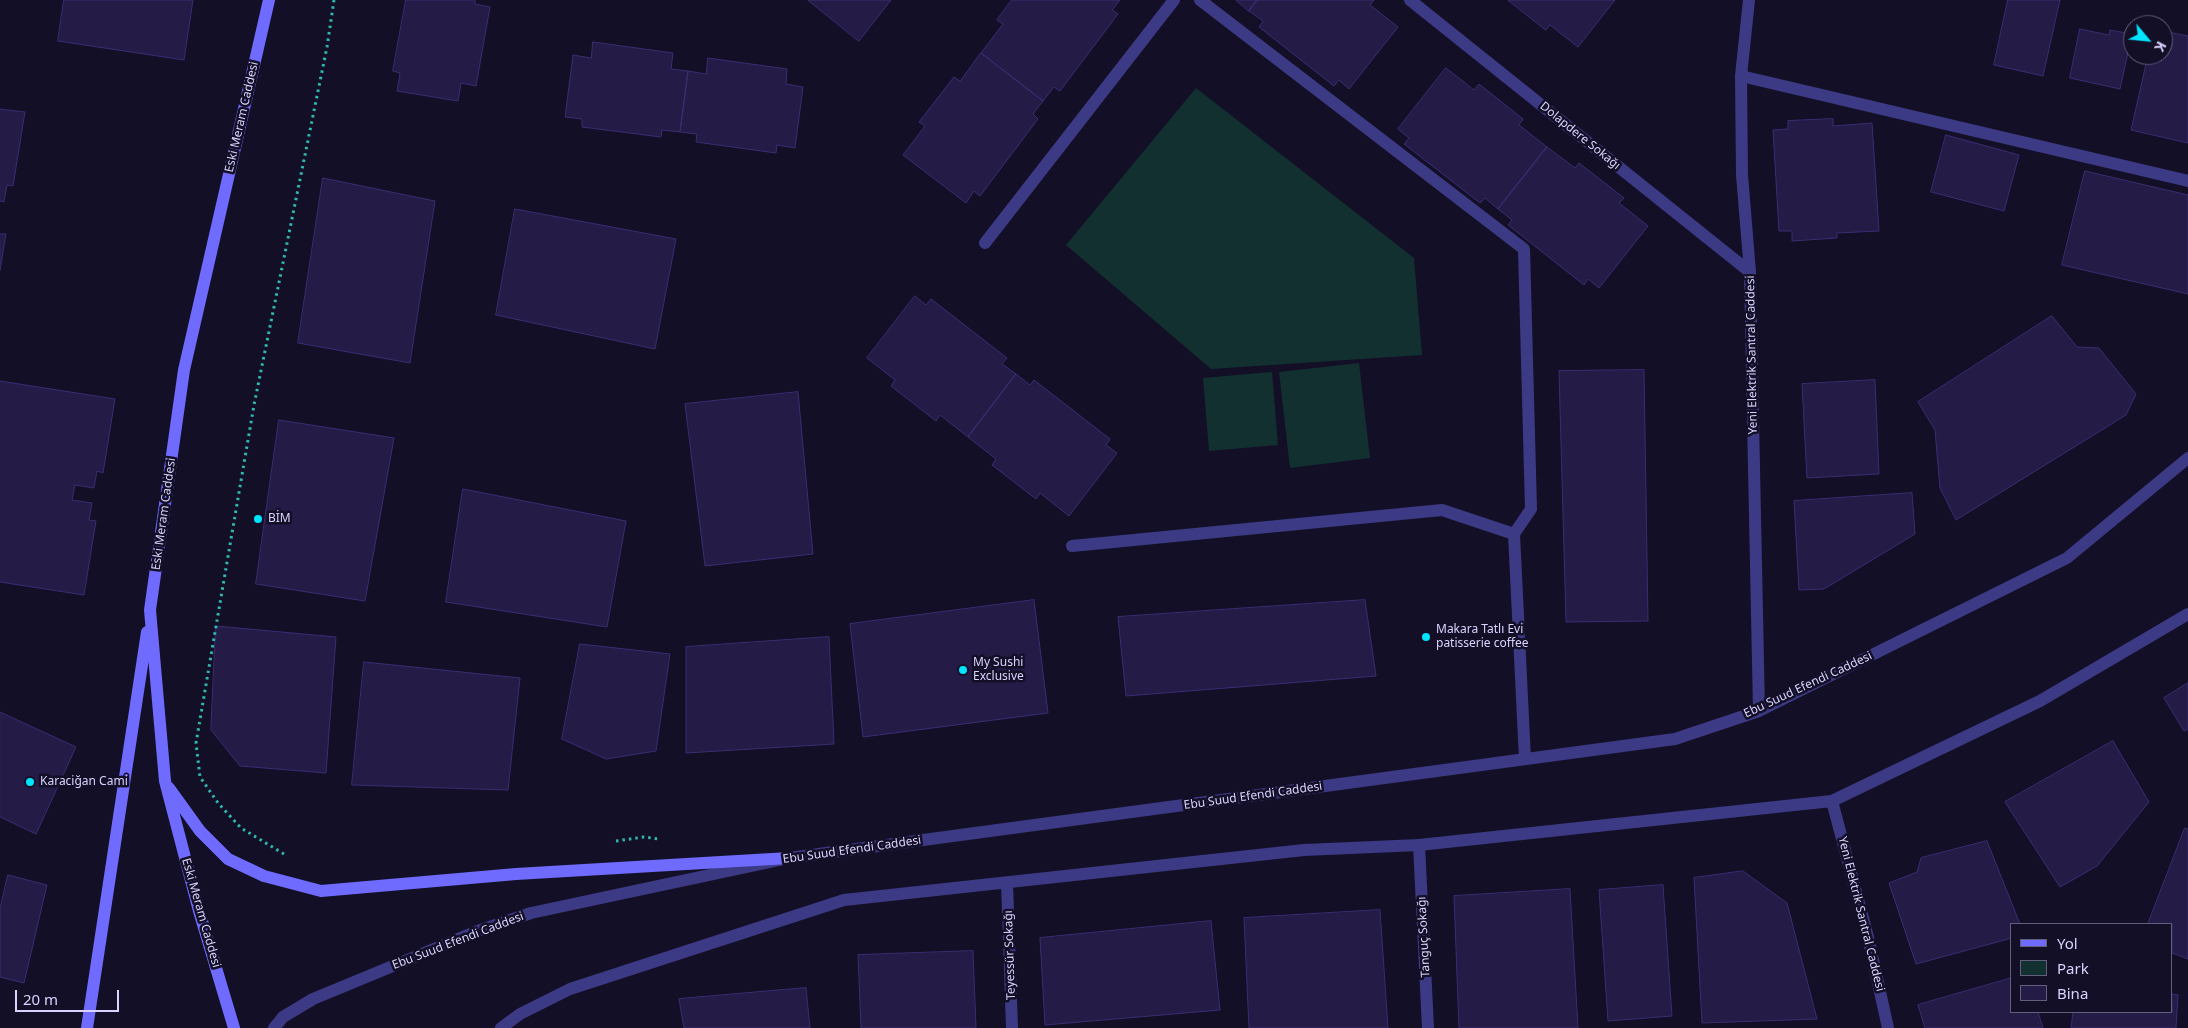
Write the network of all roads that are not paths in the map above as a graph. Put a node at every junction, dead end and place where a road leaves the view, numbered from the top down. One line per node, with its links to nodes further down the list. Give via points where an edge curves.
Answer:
1 (269, 0): 13 (main road, Eski Meram Caddesi, via 184,370)
2 (1174, 0): 8 (street)
3 (1200, 0): 11 (street, via 1524,249 1532,509)
4 (1410, 0): 9 (street, Dolapdere Sokağı)
5 (1749, 0): 6 (street, Yeni Elektrik Santral Caddesi)
6 (1741, 76): 7 (street); 9 (street, Yeni Elektrik Santral Caddesi, via 1742,174)
7 (2188, 181)
8 (985, 243)
9 (1750, 272): 15 (street, Yeni Elektrik Santral Caddesi)
10 (2188, 458): 15 (street, Ebu Suud Efendi Caddesi, via 2067,558)
11 (1514, 534): 12 (street, via 1442,510); 16 (street)
12 (1072, 546)
13 (150, 610): 17 (main road, Eski Meram Caddesi); 22 (main road)
14 (2188, 614): 18 (street, via 2040,700)
15 (1759, 711): 16 (street, Ebu Suud Efendi Caddesi, via 1675,739)
16 (1525, 759): 20 (street, Ebu Suud Efendi Caddesi)
17 (164, 781): 20 (main road, via 200,831 228,859 264,876 321,890 516,874); 23 (main road, Eski Meram Caddesi)
18 (1832, 801): 19 (street); 28 (street, Yeni Elektrik Santral Caddesi)
19 (1419, 845): 21 (street, via 1304,850); 27 (street, Tanguç Sokağı)
20 (789, 858): 24 (street, Ebu Suud Efendi Caddesi, via 530,913 475,932 313,1000 283,1017)
21 (1007, 882): 25 (street, via 844,900 570,989 520,1014); 26 (street, Teyessür Sokağı)
22 (87, 1028)
23 (234, 1028)
24 (274, 1028)
25 (501, 1028)
26 (1012, 1028)
27 (1428, 1028)
28 (1888, 1028)

